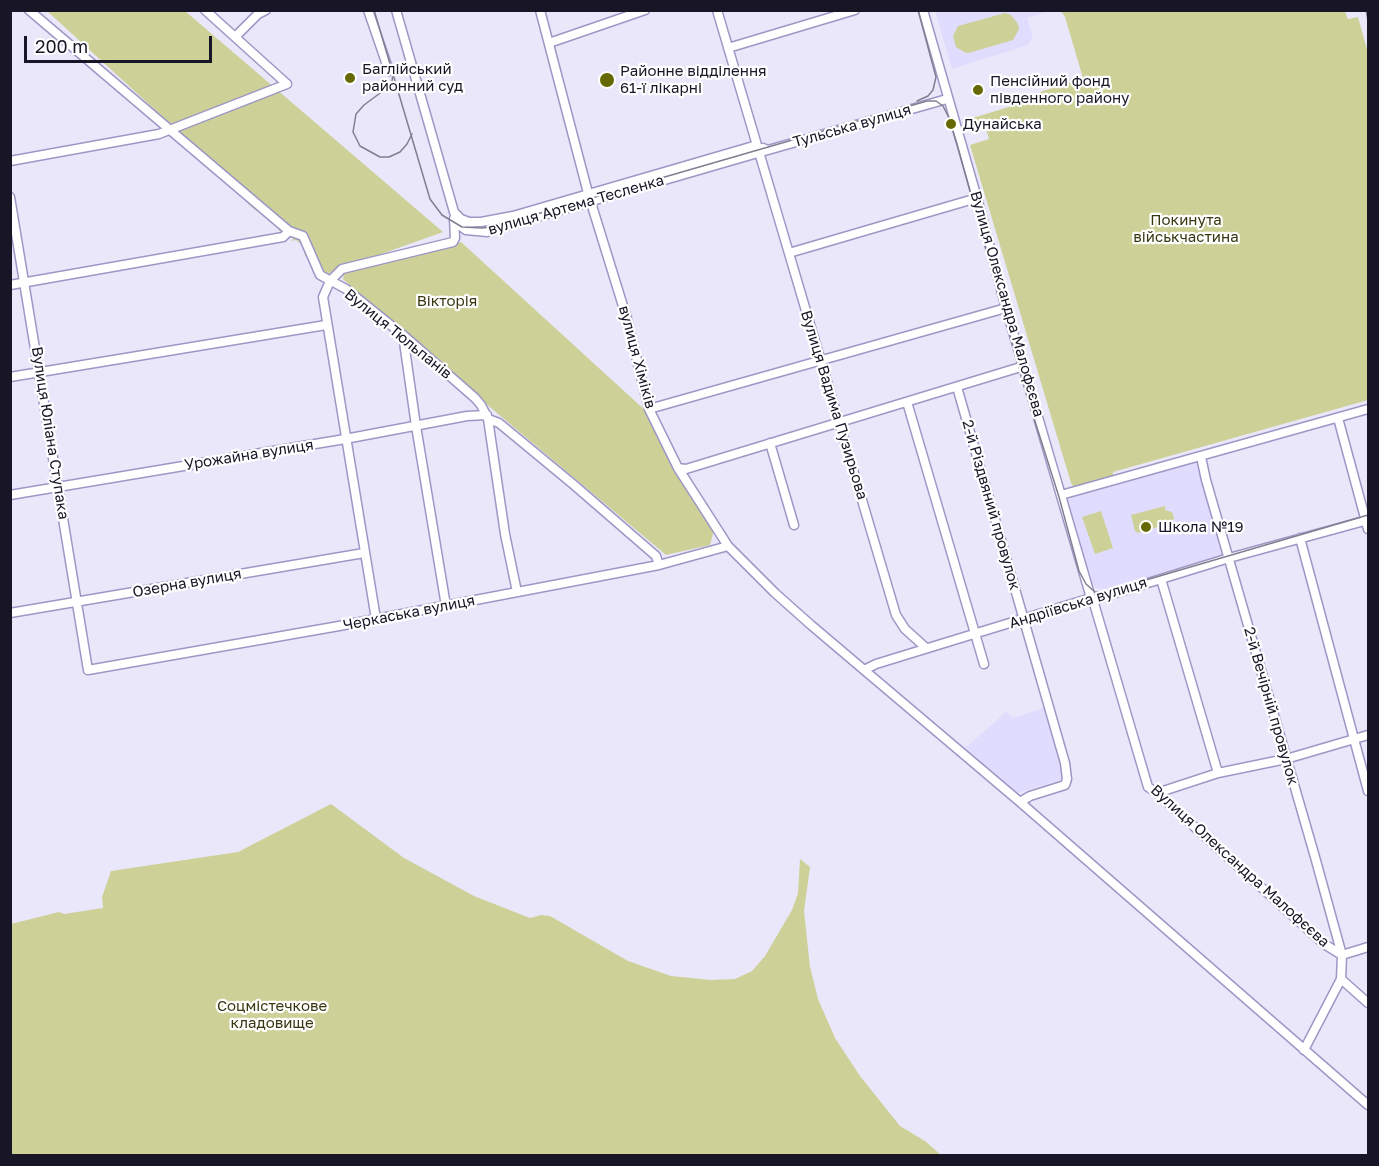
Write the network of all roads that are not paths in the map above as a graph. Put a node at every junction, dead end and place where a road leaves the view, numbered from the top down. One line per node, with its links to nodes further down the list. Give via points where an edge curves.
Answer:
1 (29, 10): 16 (street, Вулиця Тюльпанів)
2 (205, 10): 11 (street)
3 (266, 10): 11 (street)
4 (368, 10): 14 (street)
5 (396, 10): 22 (street)
6 (540, 10): 12 (street, вулиця Хіміків)
7 (645, 10): 12 (street)
8 (717, 10): 13 (street, Вулиця Вадима Пузирьова)
9 (855, 10): 13 (street)
10 (923, 10): 15 (street, Вулиця Олександра Малофєєва)
11 (235, 36): 16 (street, via 287,84)
12 (549, 43): 20 (street, вулиця Хіміків)
13 (728, 48): 17 (street, Вулиця Вадима Пузирьова)
14 (389, 71)
15 (947, 99): 17 (street, Тульська вулиця); 21 (street, Вулиця Олександра Малофєєва)
16 (170, 130): 18 (street); 23 (street, Вулиця Тюльпанів)
17 (761, 149): 20 (street, вулиця Артема Тесленка); 24 (street, Вулиця Вадима Пузирьова)
18 (10, 161)
19 (10, 196): 25 (street, Вулиця Юліана Ступака)
20 (590, 197): 22 (street, вулиця Артема Тесленка, via 487,231 466,230 459,225); 37 (street, вулиця Хіміків)
21 (977, 198): 24 (street); 28 (street, Вулиця Олександра Малофєєва)
22 (454, 212): 26 (street, via 453,242 342,269)
23 (289, 231): 25 (street, via 283,237); 26 (street, Вулиця Тюльпанів, via 303,236)
24 (789, 253): 31 (street, Вулиця Вадима Пузирьова)
25 (25, 283): 27 (street); 33 (street, Вулиця Юліана Ступака)
26 (328, 283): 29 (street, via 323,297); 30 (street, Вулиця Тюльпанів, via 346,289)
27 (10, 285)
28 (1006, 308): 31 (street); 32 (street, Вулиця Олександра Малофєєва)
29 (326, 325): 33 (street); 43 (street)
30 (403, 335): 39 (street, Вулиця Тюльпанів, via 475,398); 42 (street)
31 (820, 362): 37 (street); 41 (street, Вулиця Вадима Пузирьова)
32 (1024, 366): 35 (street); 49 (street, Вулиця Олександра Малофєєва)
33 (40, 373): 34 (street); 47 (street, Вулиця Юліана Ступака)
34 (10, 377)
35 (957, 387): 36 (street); 64 (street, 2-й Різдвяний провулок)
36 (907, 402): 41 (street); 65 (street)
37 (649, 409): 46 (street, вулиця Хіміків)
38 (1368, 409): 40 (street)
39 (487, 417): 42 (street, Урожайна вулиця, via 466,416); 56 (street, Вулиця Тюльпанів, via 656,556); 58 (street)
40 (1338, 418): 45 (street); 50 (street)
41 (839, 423): 44 (street); 66 (street, Вулиця Вадима Пузирьова, via 896,615)
42 (416, 426): 43 (street, Урожайна вулиця); 61 (street)
43 (345, 439): 47 (street, Урожайна вулиця); 54 (street)
44 (771, 443): 46 (street, via 686,469); 51 (street)
45 (1201, 457): 49 (street); 55 (street, 2-й Вечірній провулок)
46 (678, 468): 53 (street, вулиця Хіміків)
47 (59, 487): 48 (street, Урожайна вулиця); 60 (street, Вулиця Юліана Ступака)
48 (10, 495)
49 (1061, 495): 59 (street, Вулиця Олександра Малофєєва)
50 (1368, 523): 52 (street, Андріївська вулиця)
51 (794, 525)
52 (1300, 538): 55 (street, Андріївська вулиця); 71 (street)
53 (728, 546): 56 (street, Черкаська вулиця); 69 (street, вулиця Хіміків, via 775,593)
54 (364, 553): 60 (street, Озерна вулиця); 63 (street)
55 (1229, 558): 57 (street, Андріївська вулиця); 72 (street, 2-й Вечірній провулок)
56 (658, 565): 58 (street, Черкаська вулиця)
57 (1161, 579): 59 (street, Андріївська вулиця); 73 (street)
58 (517, 592): 61 (street, Черкаська вулиця)
59 (1092, 599): 64 (street, Андріївська вулиця); 75 (street, Вулиця Олександра Малофєєва, via 1148,787)
60 (76, 603): 62 (street, Озерна вулиця); 68 (street, Вулиця Юліана Ступака)
61 (446, 606): 63 (street, Черкаська вулиця)
62 (10, 613)
63 (375, 619): 68 (street, Черкаська вулиця)
64 (1024, 620): 65 (street, Андріївська вулиця); 76 (street, 2-й Різдвяний провулок, via 1067,779 1059,788)
65 (975, 634): 66 (street, Андріївська вулиця); 67 (street)
66 (926, 648): 69 (street, Андріївська вулиця)
67 (984, 664)
68 (88, 670)
69 (864, 670): 76 (street, вулиця Хіміків)
70 (1368, 735): 71 (street)
71 (1354, 740): 72 (street); 74 (street)
72 (1286, 759): 73 (street); 78 (street, 2-й Вечірній провулок)
73 (1218, 773): 75 (street)
74 (1368, 791)
75 (1157, 793): 78 (street, Вулиця Олександра Малофєєва, via 1324,944)
76 (1020, 802): 81 (street, вулиця Хіміків)
77 (1368, 947): 78 (street)
78 (1342, 955): 79 (street, 2-й Вечірній провулок)
79 (1341, 980): 80 (street); 81 (street)
80 (1368, 1003)
81 (1304, 1050): 82 (street, вулиця Хіміків)
82 (1368, 1105)

